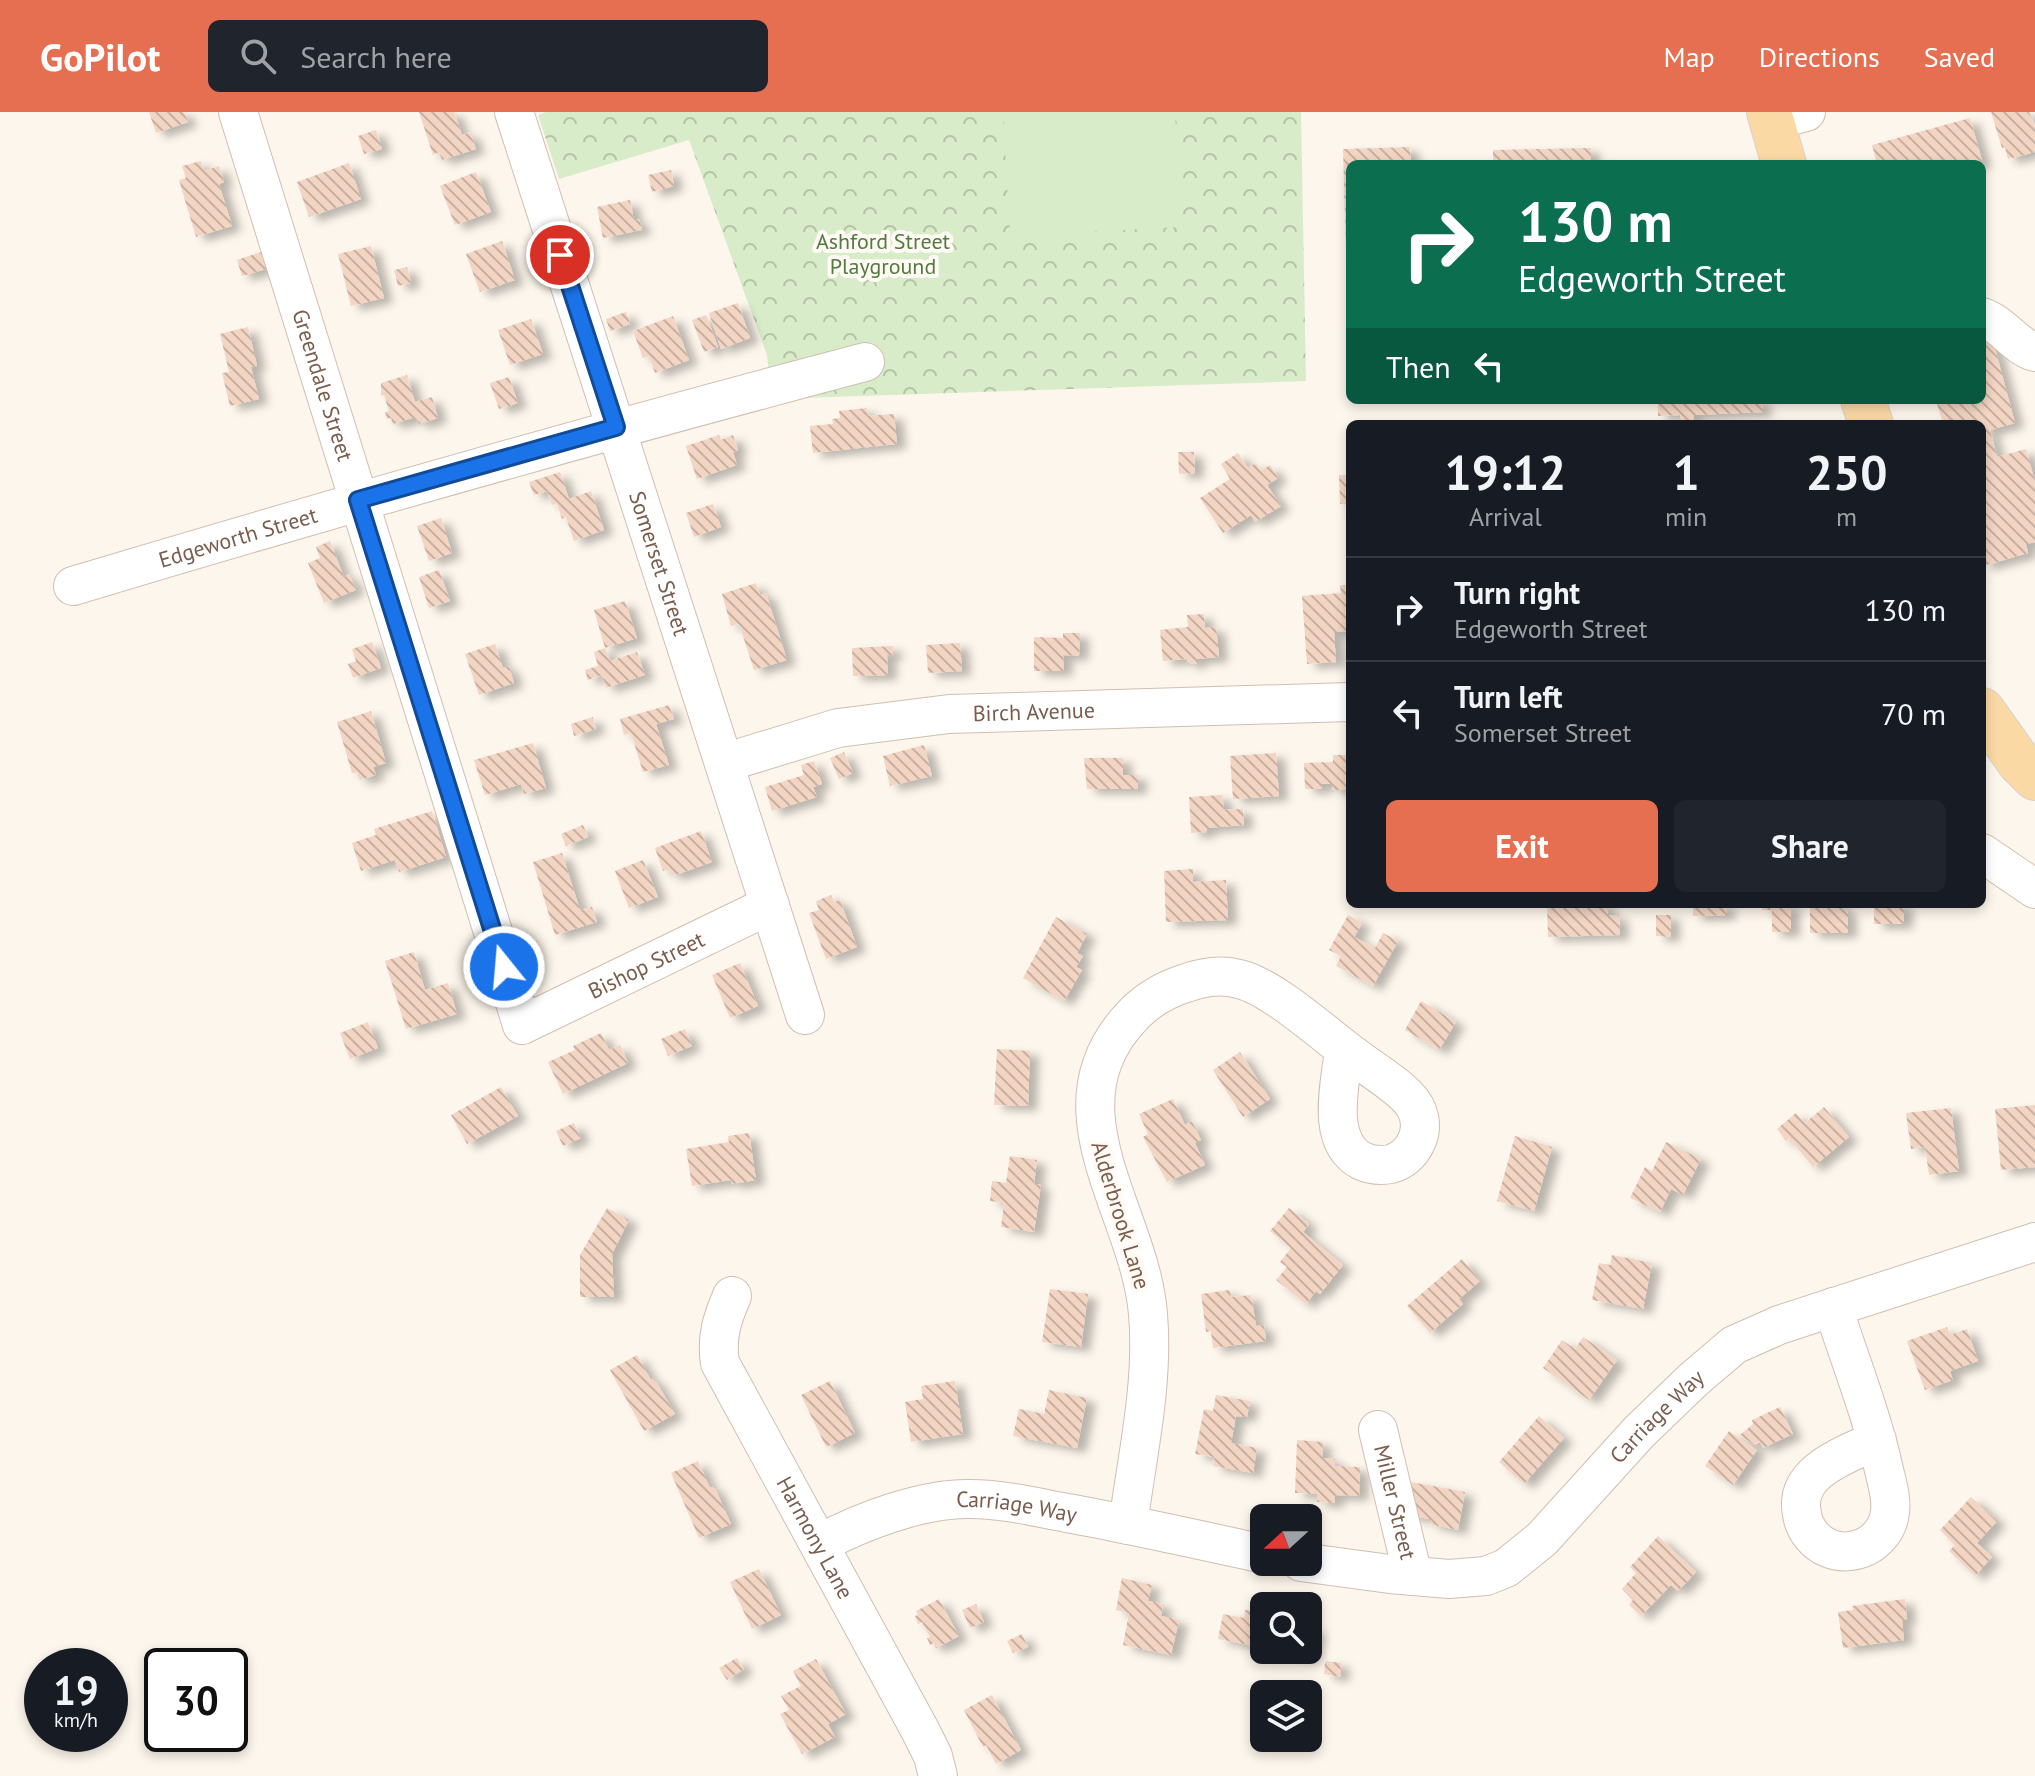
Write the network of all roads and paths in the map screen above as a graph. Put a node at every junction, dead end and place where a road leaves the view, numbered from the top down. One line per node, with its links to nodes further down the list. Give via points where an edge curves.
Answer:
1 (238, 112): 9 (street, Greendale Street)
2 (514, 112): 8 (street, Somerset Street)
3 (1782, 115): 4 (main road)
4 (1784, 160)
5 (1986, 318): 6 (street)
6 (2035, 352)
7 (865, 362): 8 (street, Edgeworth Street)
8 (616, 427): 9 (street, Edgeworth Street); 13 (street, Somerset Street)
9 (358, 500): 10 (street, Edgeworth Street); 19 (street, Greendale Street)
10 (73, 586)
11 (1346, 702): 13 (street, Birch Avenue, via 937,715 838,728)
12 (1986, 716): 14 (main road)
13 (724, 763): 17 (street, Somerset Street)
14 (2035, 778)
15 (1986, 856): 16 (street)
16 (2035, 889)
17 (770, 905): 18 (street, Somerset Street); 19 (street, Bishop Street)
18 (805, 1015)
19 (522, 1025)
20 (1344, 1049): 26 (street, Alderbrook Lane, via 1267,991 1239,979 1204,977 1144,1003 1121,1027 1105,1057 1094,1123 1143,1277 1148,1313 1149,1363)
21 (2035, 1242): 23 (street, Carriage Way)
22 (732, 1296): 27 (street, Harmony Lane, via 717,1344 720,1363)
23 (1833, 1307): 25 (street); 30 (street, Carriage Way, via 1734,1345 1639,1432 1542,1539 1506,1568 1486,1576)
24 (1378, 1430): 30 (street, Miller Street)
25 (1877, 1440)
26 (1128, 1525): 27 (street, Carriage Way, via 969,1498 888,1515); 28 (street, Carriage Way)
27 (819, 1544): 31 (street, Harmony Lane, via 920,1730)
28 (1250, 1551)
29 (1322, 1565): 30 (street, Carriage Way)
30 (1413, 1576)
31 (938, 1776)

